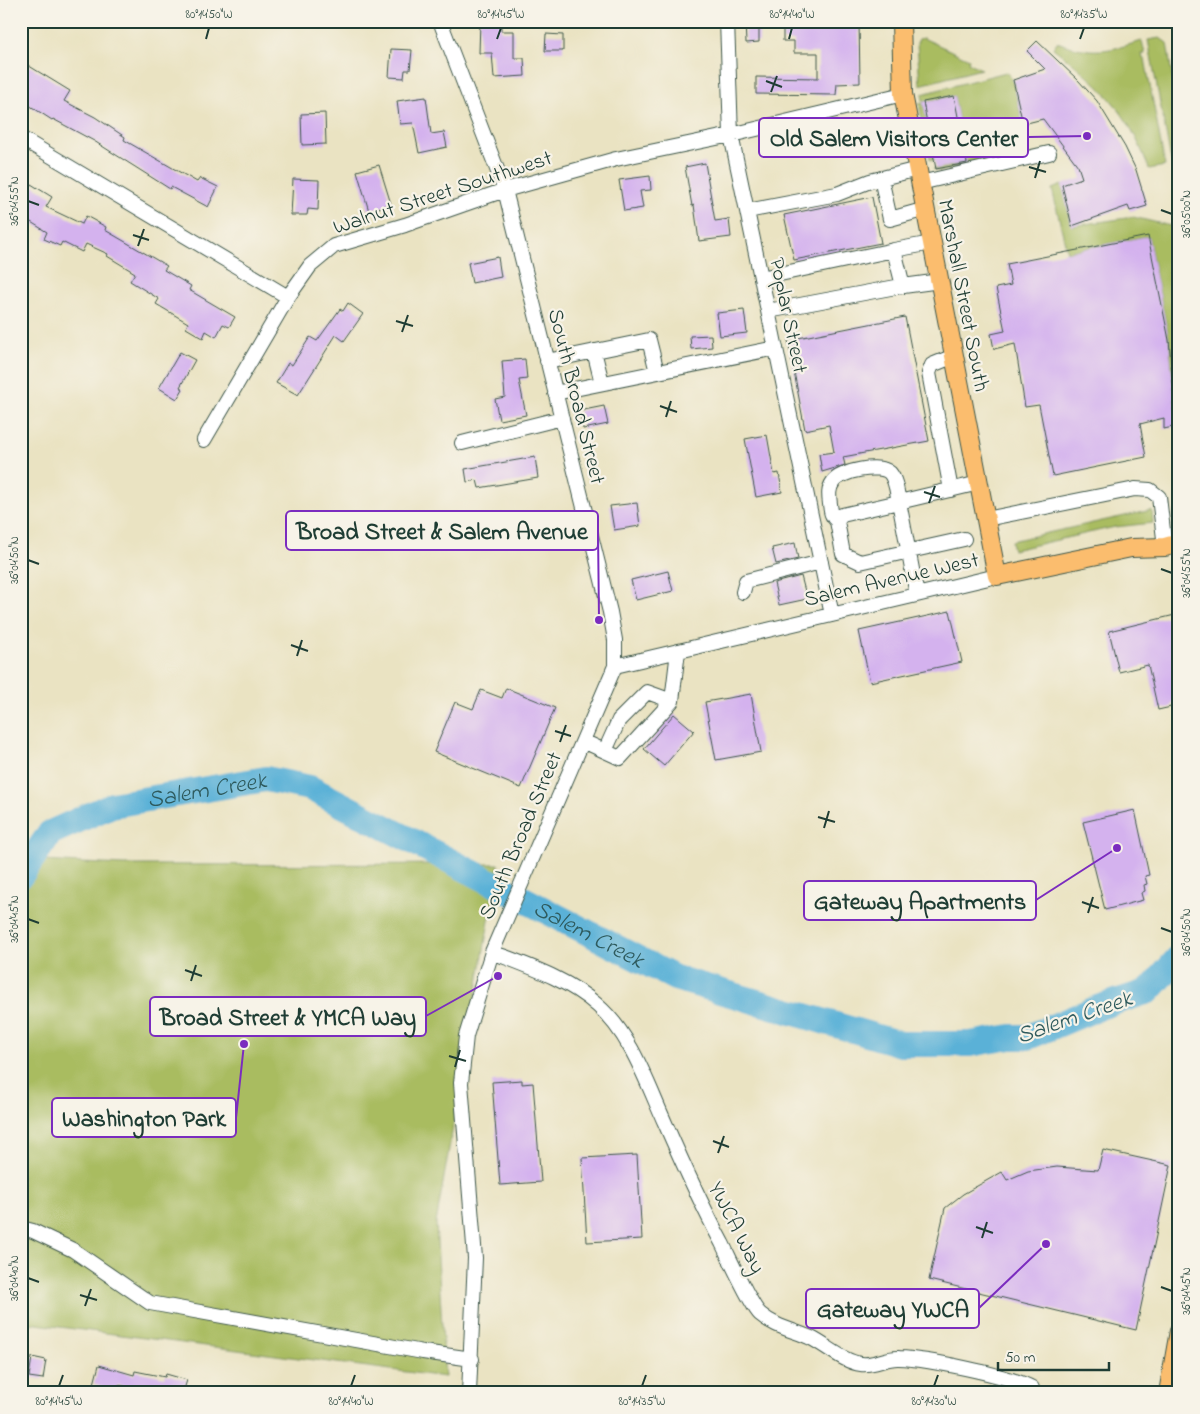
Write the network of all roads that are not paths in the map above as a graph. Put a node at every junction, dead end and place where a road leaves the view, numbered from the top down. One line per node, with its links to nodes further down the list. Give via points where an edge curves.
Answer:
1 (440, 21): 10 (street, South Broad Street)
2 (727, 21): 5 (street, Poplar Street)
3 (901, 21): 4 (main road, Marshall Street South)
4 (903, 94): 5 (street, Walnut Street Southwest); 8 (main road, Marshall Street South)
5 (731, 135): 10 (street, Walnut Street Southwest, via 616,158); 12 (street, Poplar Street)
6 (21, 138): 18 (street)
7 (1049, 153): 8 (street)
8 (919, 176): 9 (street); 11 (main road, Marshall Street South)
9 (881, 178): 11 (street, via 890,219); 12 (street, via 837,194)
10 (504, 190): 18 (street, Walnut Street Southwest, via 334,246 310,266); 23 (street, South Broad Street)
11 (926, 210): 13 (main road, Marshall Street South)
12 (747, 211): 15 (street, Poplar Street)
13 (932, 243): 14 (street); 16 (main road, Marshall Street South)
14 (894, 250): 15 (street); 17 (street)
15 (761, 278): 19 (street, Poplar Street)
16 (940, 282): 17 (street); 22 (main road, Marshall Street South)
17 (903, 286): 19 (street)
18 (288, 297): 28 (street, Walnut Street Southwest)
19 (768, 311): 20 (street, Poplar Street)
20 (776, 348): 24 (street); 38 (street, Poplar Street)
21 (594, 351): 23 (street); 24 (street, via 649,340); 25 (street)
22 (954, 356): 30 (main road, Marshall Street South); 31 (street, via 932,365 930,373)
23 (547, 361): 26 (street, South Broad Street)
24 (657, 372): 25 (street)
25 (602, 383): 26 (street)
26 (555, 393): 27 (street, South Broad Street)
27 (562, 418): 29 (street); 44 (street, South Broad Street, via 610,612)
28 (204, 440)
29 (462, 442)
30 (979, 483): 31 (street); 33 (main road, Marshall Street South)
31 (951, 490): 32 (street)
32 (899, 502): 34 (street, via 842,515); 34 (street, via 888,471 874,468 840,475 829,488 832,516); 37 (street)
33 (986, 519): 36 (street, via 1135,489 1150,490 1159,497); 39 (main road, Marshall Street South)
34 (837, 521): 37 (street, via 843,554 851,560 860,562)
35 (964, 540): 37 (street)
36 (1174, 548): 39 (main road, Salem Avenue West, via 1131,548)
37 (909, 552): 41 (street)
38 (821, 562): 40 (street, via 746,581); 42 (street, Poplar Street)
39 (997, 576): 41 (street, Salem Avenue West)
40 (743, 592)
41 (917, 595): 42 (street, Salem Avenue West)
42 (832, 616): 43 (street, Salem Avenue West)
43 (678, 651): 44 (street, Salem Avenue West); 45 (street)
44 (615, 666): 46 (street, South Broad Street)
45 (672, 701): 47 (street, via 620,758); 47 (street, via 647,692 619,720)
46 (583, 741): 47 (street); 48 (street, South Broad Street)
47 (605, 751)
48 (492, 952): 51 (street, South Broad Street, via 466,1036 461,1083 475,1258); 53 (street, YWCA Way, via 575,989 597,1004 612,1020 648,1086 700,1202 758,1312 850,1361 862,1364 896,1357 913,1359 1012,1380 1027,1386)
49 (21, 1228): 51 (street, via 73,1250 150,1302)
50 (1179, 1331): 54 (main road)
51 (472, 1359): 52 (street, South Broad Street)
52 (469, 1393)
53 (1033, 1393)
54 (1168, 1393)

